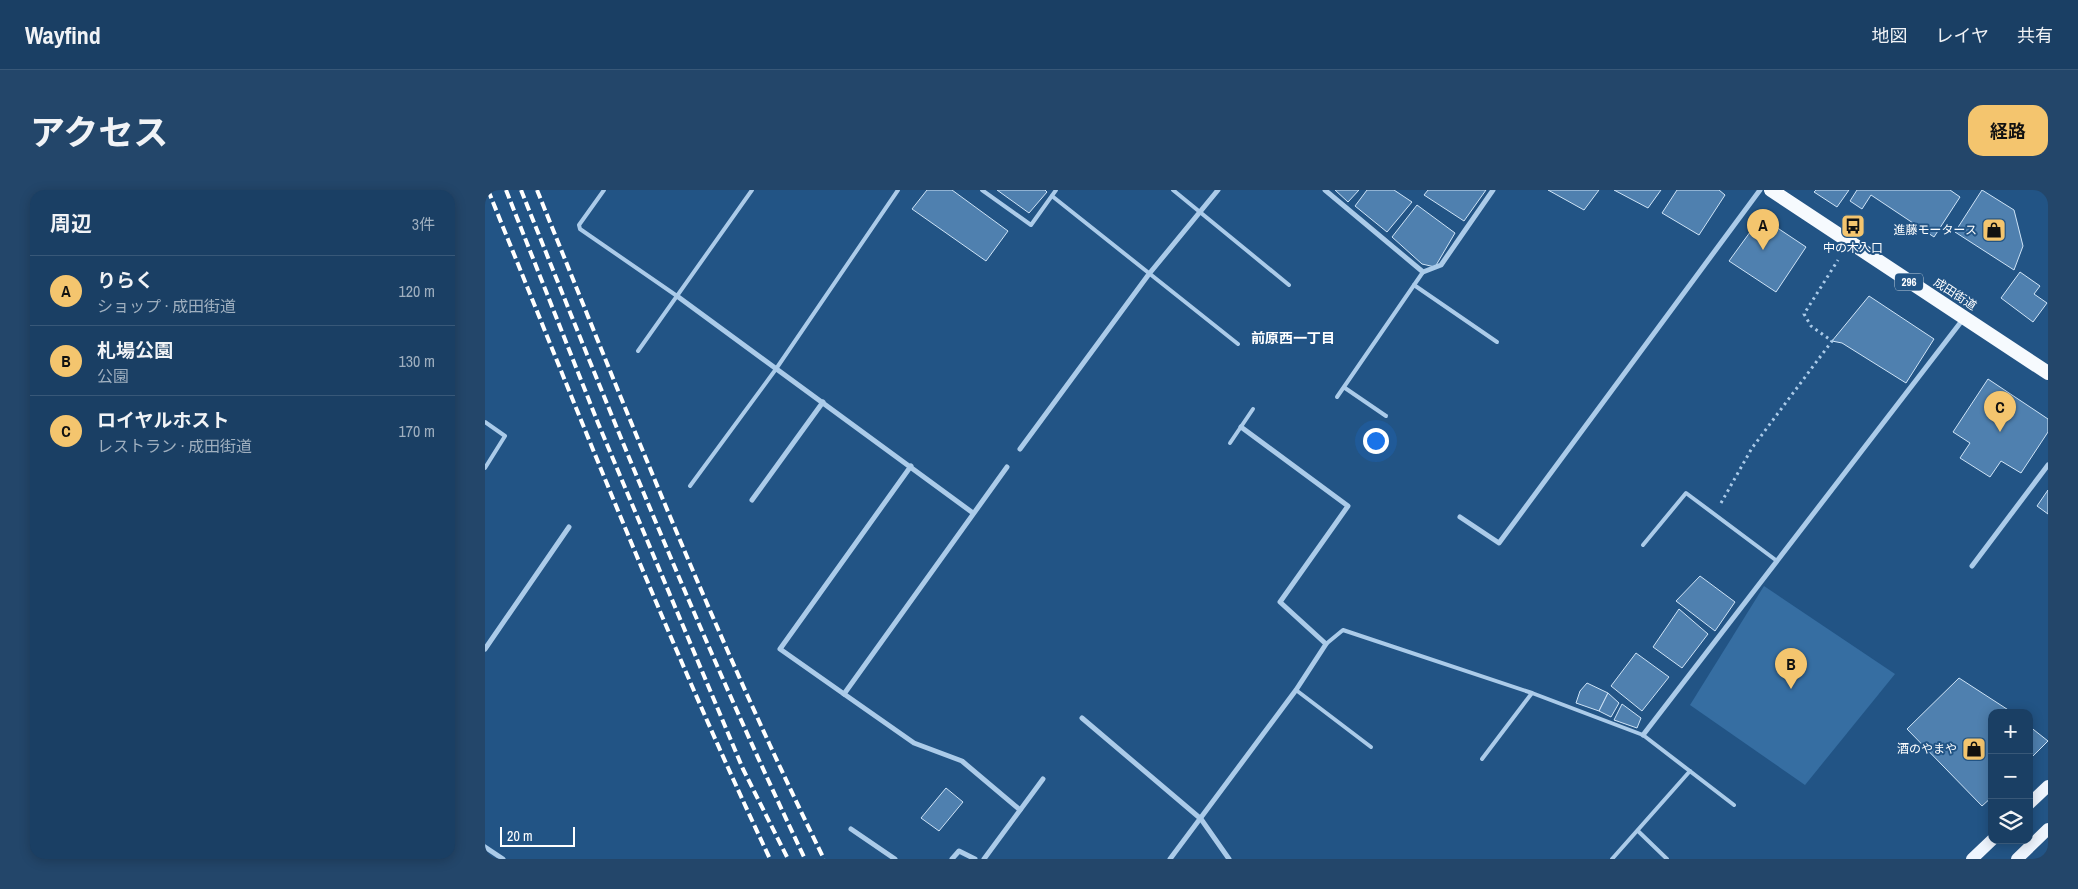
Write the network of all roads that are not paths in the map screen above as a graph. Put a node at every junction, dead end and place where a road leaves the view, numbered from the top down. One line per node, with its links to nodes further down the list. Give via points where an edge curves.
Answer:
1 (604, 190): 18 (lane, via 579,225 580,229)
2 (752, 190): 18 (lane)
3 (897, 190): 23 (lane)
4 (982, 190): 12 (lane, via 1031,225)
5 (1056, 190): 12 (lane)
6 (1173, 190): 13 (lane)
7 (1218, 190): 13 (street)
8 (1325, 190): 14 (street)
9 (1493, 190): 14 (street, via 1441,265)
10 (1761, 190): 41 (street, via 1499,543)
11 (1771, 190): 19 (highway, 成田街道 / 296)
12 (1052, 196): 15 (lane)
13 (1200, 212): 15 (street); 16 (lane)
14 (1423, 272): 17 (lane)
15 (1149, 274): 21 (lane); 33 (street)
16 (1289, 285)
17 (1414, 285): 20 (lane); 25 (lane)
18 (677, 296): 22 (lane); 23 (street)
19 (1964, 318): 24 (highway, 成田街道 / 296); 44 (street)
20 (1497, 342)
21 (1237, 344)
22 (638, 351)
23 (777, 369): 27 (street); 38 (lane)
24 (2048, 373)
25 (1345, 388): 26 (lane); 29 (lane)
26 (1337, 397)
27 (823, 402): 34 (street); 39 (street)
28 (1253, 409): 31 (lane)
29 (1387, 416)
30 (485, 422): 37 (lane, via 505,436)
31 (1241, 426): 32 (lane); 46 (street, via 1348,506 1280,602)
32 (1230, 442)
33 (1020, 449)
34 (911, 466): 40 (street); 50 (street, via 780,649)
35 (2048, 466): 45 (street)
36 (1007, 467): 40 (street)
37 (485, 468)
38 (690, 486)
39 (752, 500)
40 (973, 513): 50 (street)
41 (1460, 517)
42 (569, 527): 47 (street)
43 (1643, 545): 44 (lane, via 1686,494)
44 (1777, 561): 52 (street)
45 (1972, 566)
46 (1326, 644): 48 (street); 49 (lane, via 1343,630)
47 (485, 649)
48 (1296, 690): 53 (lane); 61 (street)
49 (1532, 693): 52 (lane); 54 (lane)
50 (844, 694): 60 (street, via 914,743 962,761)
51 (1082, 718): 61 (street)
52 (1643, 735): 55 (lane)
53 (1371, 747)
54 (1482, 759)
55 (1690, 771): 59 (lane); 64 (lane)
56 (1043, 780): 60 (street)
57 (2048, 786): 58 (main road)
58 (2033, 800)
59 (1734, 806)
60 (1020, 810): 71 (street)
61 (1201, 818): 72 (street); 73 (street)
62 (851, 829): 68 (street)
63 (2048, 829): 77 (main road)
64 (1638, 831): 74 (lane); 75 (lane)
65 (1988, 844): 76 (main road)
66 (485, 847): 67 (street)
67 (503, 859)
68 (895, 859)
69 (952, 859): 70 (street, via 959,851)
70 (975, 859)
71 (984, 859)
72 (1170, 859)
73 (1229, 859)
74 (1613, 859)
75 (1667, 859)
76 (1972, 859)
77 (2017, 859)

